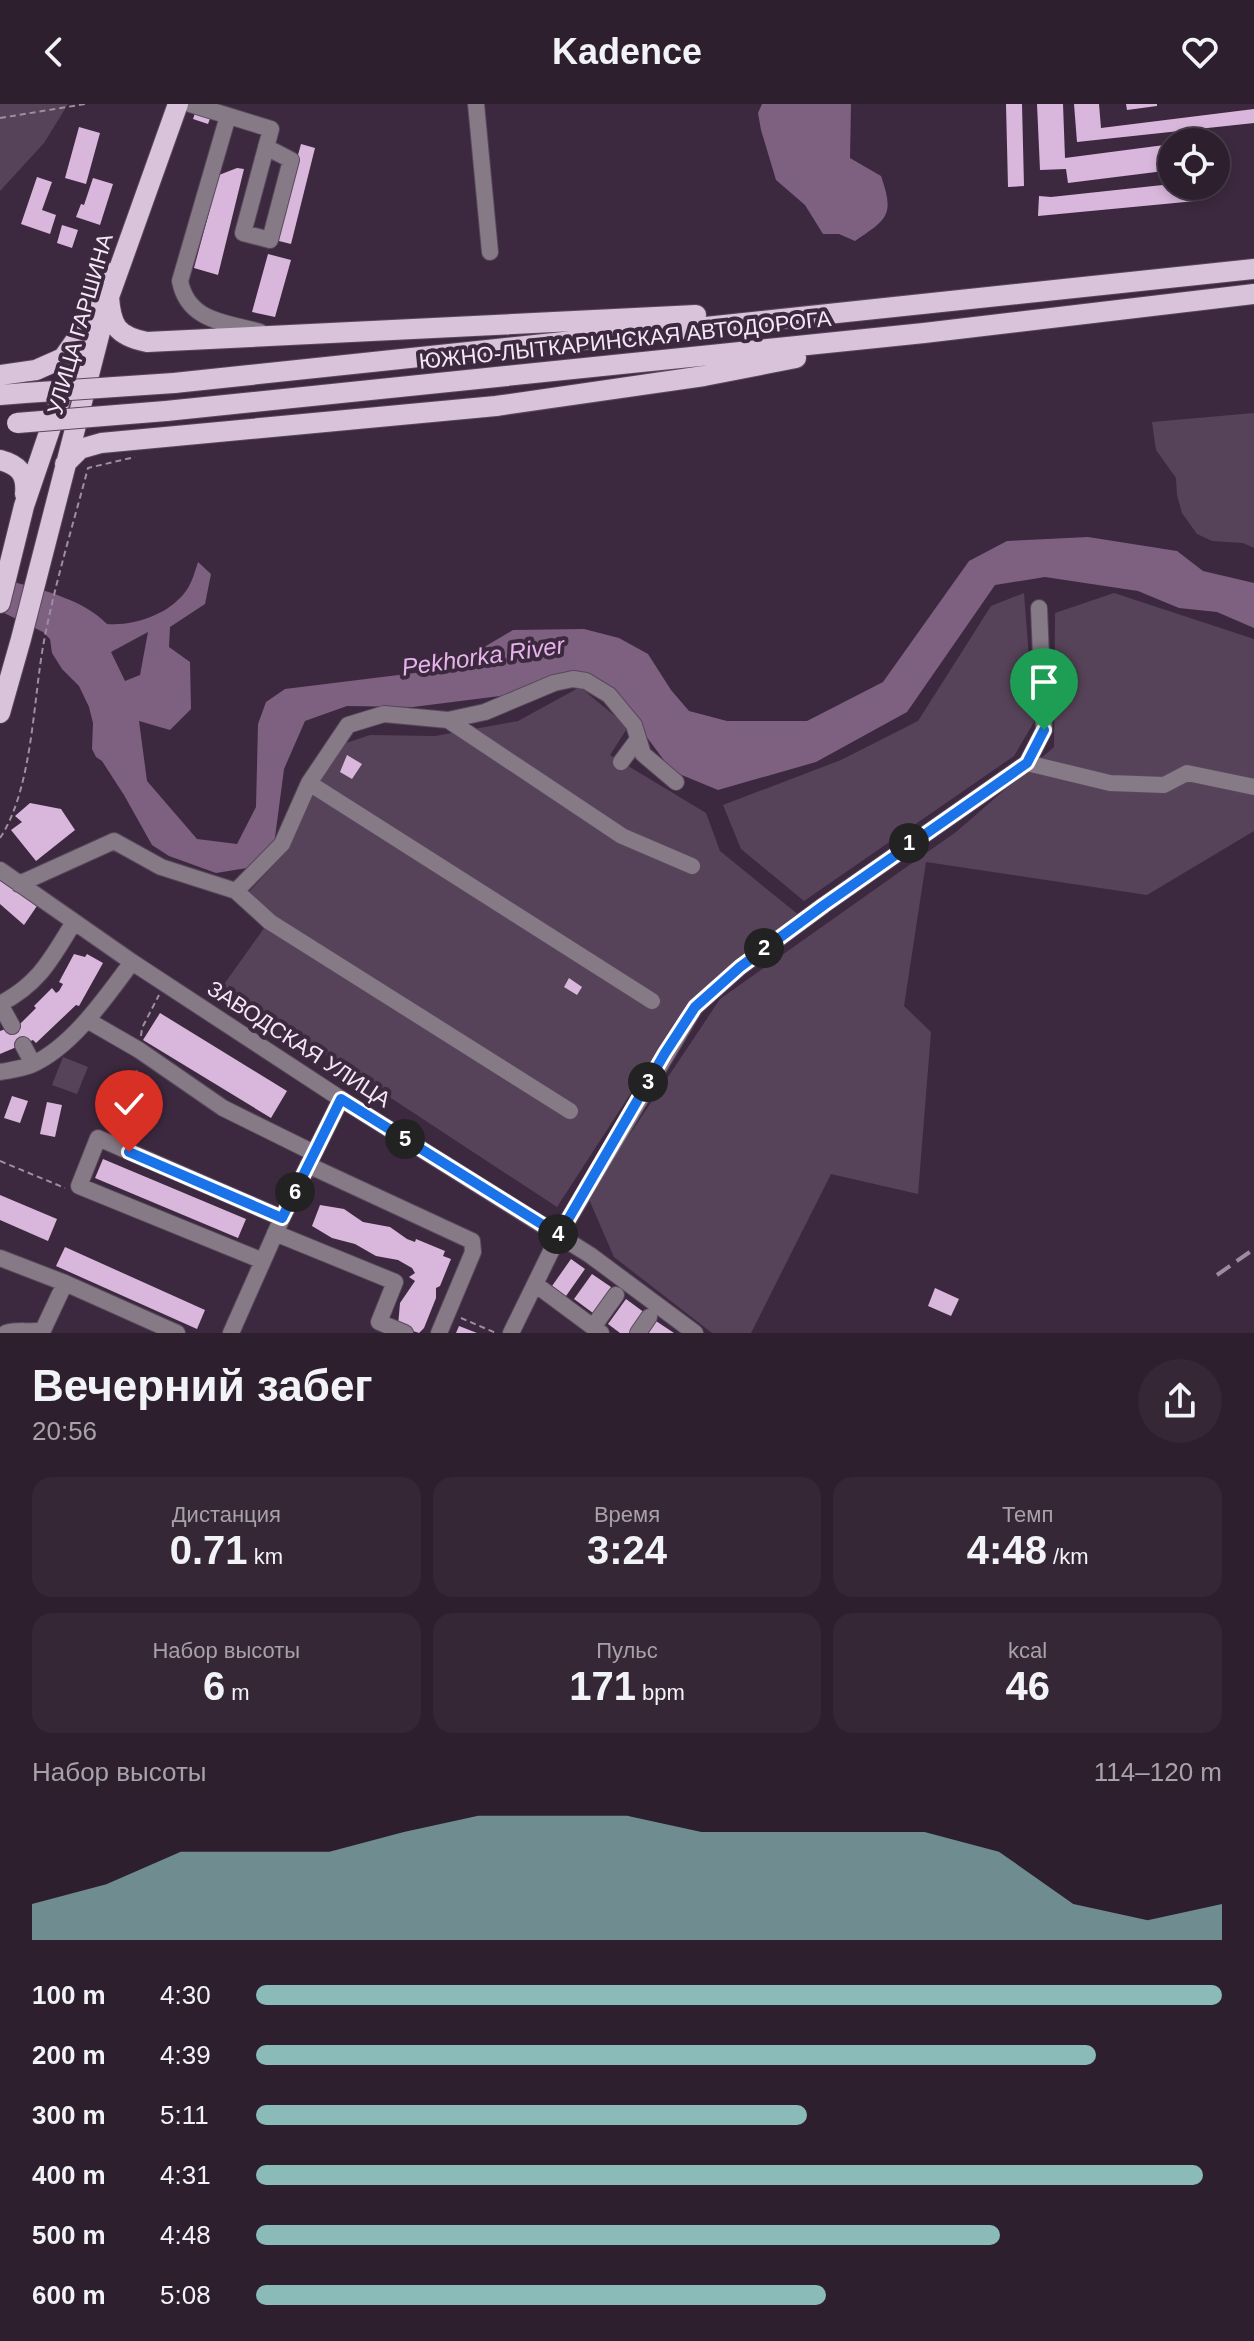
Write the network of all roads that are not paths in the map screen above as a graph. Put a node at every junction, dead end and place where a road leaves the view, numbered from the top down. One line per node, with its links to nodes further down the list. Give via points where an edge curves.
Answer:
1 (165, 104): 12 (main road, УЛИЦА ГАРШИНА)
2 (178, 104): 10 (main road, УЛИЦА ГАРШИНА)
3 (190, 104): 5 (street)
4 (476, 104): 7 (street)
5 (228, 116): 6 (street, via 271,129); 13 (street, via 180,281 193,309)
6 (266, 147): 6 (street, via 243,233 270,240 291,160)
7 (490, 252)
8 (1254, 269): 11 (main road, ЮЖНО-ЛЫТКАРИНСКАЯ АВТОДОРОГА)
9 (1254, 294): 14 (main road, ЮЖНО-ЛЫТКАРИНСКАЯ АВТОДОРОГА)
10 (109, 297): 11 (main road, via 118,331 147,342); 19 (main road, УЛИЦА ГАРШИНА)
11 (920, 304): 16 (main road, ЮЖНО-ЛЫТКАРИНСКАЯ АВТОДОРОГА, bridge, via 174,383)
12 (81, 331): 15 (main road, via 63,358 36,370); 20 (main road, УЛИЦА ГАРШИНА)
13 (260, 332)
14 (924, 333): 17 (main road, ЮЖНО-ЛЫТКАРИНСКАЯ АВТОДОРОГА, bridge); 19 (main road, via 704,376 511,404 101,443 80,449)
15 (0, 375)
16 (0, 395)
17 (8, 424)
18 (0, 460): 20 (main road, via 25,477)
19 (65, 464): 23 (main road, УЛИЦА ГАРШИНА)
20 (24, 506): 21 (main road, УЛИЦА ГАРШИНА)
21 (0, 603)
22 (1039, 608): 27 (street, via 1044,730)
23 (0, 713)
24 (448, 720): 25 (street, via 573,679 609,695 634,725); 29 (street, via 384,714 348,725); 31 (street, via 622,836)
25 (638, 739): 26 (street); 28 (street, via 643,754)
26 (621, 762)
27 (1027, 763): 30 (street, via 1110,783 1164,785 1187,773); 48 (street, via 800,922 695,1007)
28 (676, 782)
29 (309, 783): 34 (street, via 282,844); 37 (street)
30 (1254, 787)
31 (692, 866)
32 (0, 870): 33 (street, ЗАВОДСКАЯ УЛИЦА)
33 (19, 884): 34 (street, via 114,841 161,867); 35 (street, ЗАВОДСКАЯ УЛИЦА)
34 (236, 891): 45 (street, via 270,922)
35 (74, 922): 36 (street, ЗАВОДСКАЯ УЛИЦА); 38 (street, via 43,972)
36 (132, 962): 39 (street); 44 (street, ЗАВОДСКАЯ УЛИЦА)
37 (652, 1001)
38 (0, 1004): 40 (street)
39 (87, 1020): 42 (street); 46 (street)
40 (12, 1026)
41 (23, 1045): 42 (street)
42 (33, 1064): 43 (street)
43 (0, 1072)
44 (341, 1099): 46 (street); 48 (street, ЗАВОДСКАЯ УЛИЦА)
45 (570, 1111)
46 (311, 1159): 47 (street); 60 (street, via 472,1241 473,1252)
47 (278, 1226): 50 (street); 50 (street, via 98,1138 79,1186); 59 (street, via 395,1282 379,1322)
48 (559, 1235): 52 (street); 63 (street, ЗАВОДСКАЯ УЛИЦА)
49 (0, 1258): 51 (street)
50 (263, 1261): 58 (street)
51 (65, 1283): 56 (street, via 43,1330); 57 (street)
52 (535, 1284): 55 (street); 61 (street)
53 (616, 1295): 55 (street)
54 (649, 1317): 62 (street)
55 (597, 1330)
56 (6, 1333)
57 (177, 1333)
58 (231, 1333)
59 (405, 1333)
60 (439, 1333)
61 (511, 1333)
62 (638, 1333)
63 (695, 1333)

